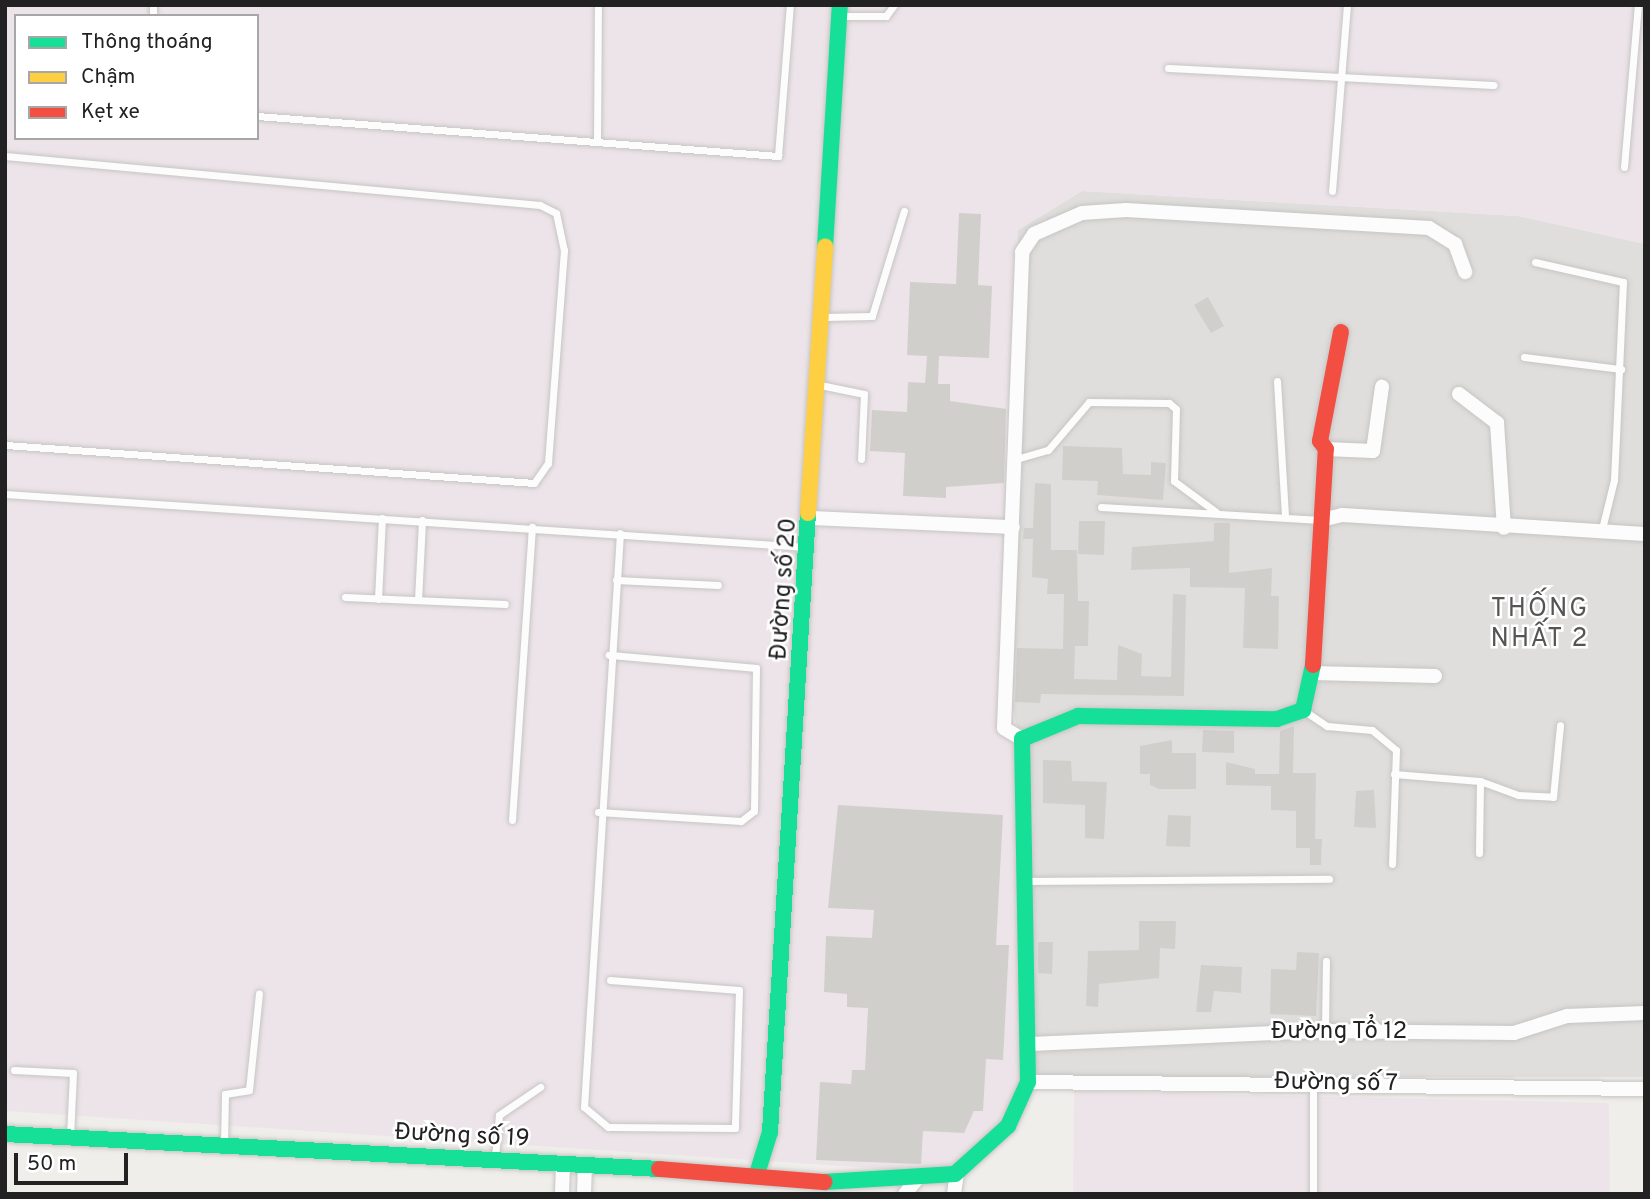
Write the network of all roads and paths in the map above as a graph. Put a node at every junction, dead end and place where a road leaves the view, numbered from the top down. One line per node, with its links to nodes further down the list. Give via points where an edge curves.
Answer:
1 (598, 5): 11 (lane)
2 (790, 5): 11 (lane, via 778,156)
3 (894, 5): 6 (lane, via 886,16)
4 (1347, 5): 8 (lane)
5 (1638, 5): 13 (lane)
6 (840, 10): 18 (street, Đường số 20)
7 (1168, 68): 8 (lane)
8 (1341, 76): 9 (lane); 14 (lane)
9 (1494, 85)
10 (259, 116): 11 (lane)
11 (597, 142)
12 (5, 156): 26 (lane, via 540,205 560,221 564,250 548,463 534,483)
13 (1624, 167)
14 (1332, 191)
15 (904, 211): 18 (lane, via 872,316)
16 (1535, 261): 21 (lane, via 1623,282)
17 (1465, 272): 29 (street, via 1455,244 1429,228 1178,211 1082,213 1034,234 1022,252)
18 (824, 317): 23 (street, Đường số 20)
19 (1341, 332): 27 (street, via 1320,441)
20 (1524, 357): 21 (lane)
21 (1621, 369): 42 (lane, via 1614,480)
22 (1277, 381): 33 (lane)
23 (820, 385): 28 (lane, via 864,394); 35 (street, Đường số 20)
24 (1382, 387): 27 (street, via 1375,448)
25 (1460, 394): 40 (street, via 1497,423)
26 (5, 445)
27 (1326, 449): 37 (street)
28 (861, 459)
29 (1016, 459): 32 (lane, via 1048,450 1089,402 1169,403 1176,413 1174,481); 39 (street)
30 (5, 494): 34 (lane)
31 (1101, 507): 32 (lane)
32 (1216, 512): 33 (lane)
33 (1284, 514): 37 (lane)
34 (382, 518): 36 (lane); 48 (lane)
35 (812, 518): 39 (street); 44 (street, Đường số 20)
36 (422, 520): 38 (lane); 49 (lane)
37 (1321, 520): 40 (street, via 1342,515); 52 (street)
38 (532, 527): 41 (lane); 60 (lane)
39 (1013, 527): 56 (street, via 1004,728)
40 (1504, 528): 42 (street)
41 (620, 533): 44 (lane); 45 (lane)
42 (1601, 533): 43 (street)
43 (1645, 534)
44 (811, 547): 83 (street, Đường số 20, via 770,1132)
45 (616, 580): 46 (lane); 51 (lane)
46 (718, 585)
47 (345, 597): 48 (lane)
48 (378, 599): 49 (lane)
49 (418, 600): 50 (lane)
50 (505, 604)
51 (609, 655): 59 (lane); 59 (lane, via 756,668 754,811 741,821)
52 (1312, 673): 53 (street); 54 (street)
53 (1435, 676)
54 (1303, 710): 56 (street, via 1277,719 1078,716); 57 (lane, via 1327,726 1372,730 1390,740)
55 (1560, 725): 58 (lane, via 1553,797 1503,792)
56 (1022, 739): 64 (street)
57 (1394, 774): 58 (lane); 62 (lane)
58 (1480, 781): 61 (lane)
59 (598, 812): 66 (lane, via 584,1107 608,1126 735,1128 740,990)
60 (512, 820)
61 (1479, 853)
62 (1392, 864)
63 (1329, 879): 64 (lane)
64 (1028, 881): 70 (street)
65 (1326, 961): 69 (lane)
66 (610, 980)
67 (259, 994): 78 (lane, via 250,1090 225,1094)
68 (1645, 1013): 69 (street, Đường Tổ 12, via 1567,1016 1514,1033)
69 (1325, 1031): 70 (street, Đường Tổ 12)
70 (1031, 1044): 72 (street)
71 (14, 1070): 77 (lane, via 73,1073)
72 (1028, 1082): 73 (street, Đường số 7); 82 (street, via 1008,1126)
73 (1313, 1083): 75 (street, Đường số 7); 89 (lane)
74 (540, 1087): 79 (lane, via 499,1115)
75 (1645, 1089)
76 (5, 1134): 77 (street, Đường số 19)
77 (70, 1138): 78 (street, Đường số 19)
78 (224, 1146): 79 (street, Đường số 19)
79 (495, 1161): 80 (street, Đường số 19)
80 (563, 1166): 81 (street, Đường số 19); 85 (street)
81 (585, 1166): 83 (street, Đường số 19); 86 (street)
82 (957, 1172): 84 (street, Đường số 19); 88 (street)
83 (757, 1174): 84 (street, Đường số 19, via 815,1183)
84 (916, 1181): 87 (street)
85 (562, 1194)
86 (584, 1194)
87 (905, 1194)
88 (954, 1194)
89 (1313, 1194)

